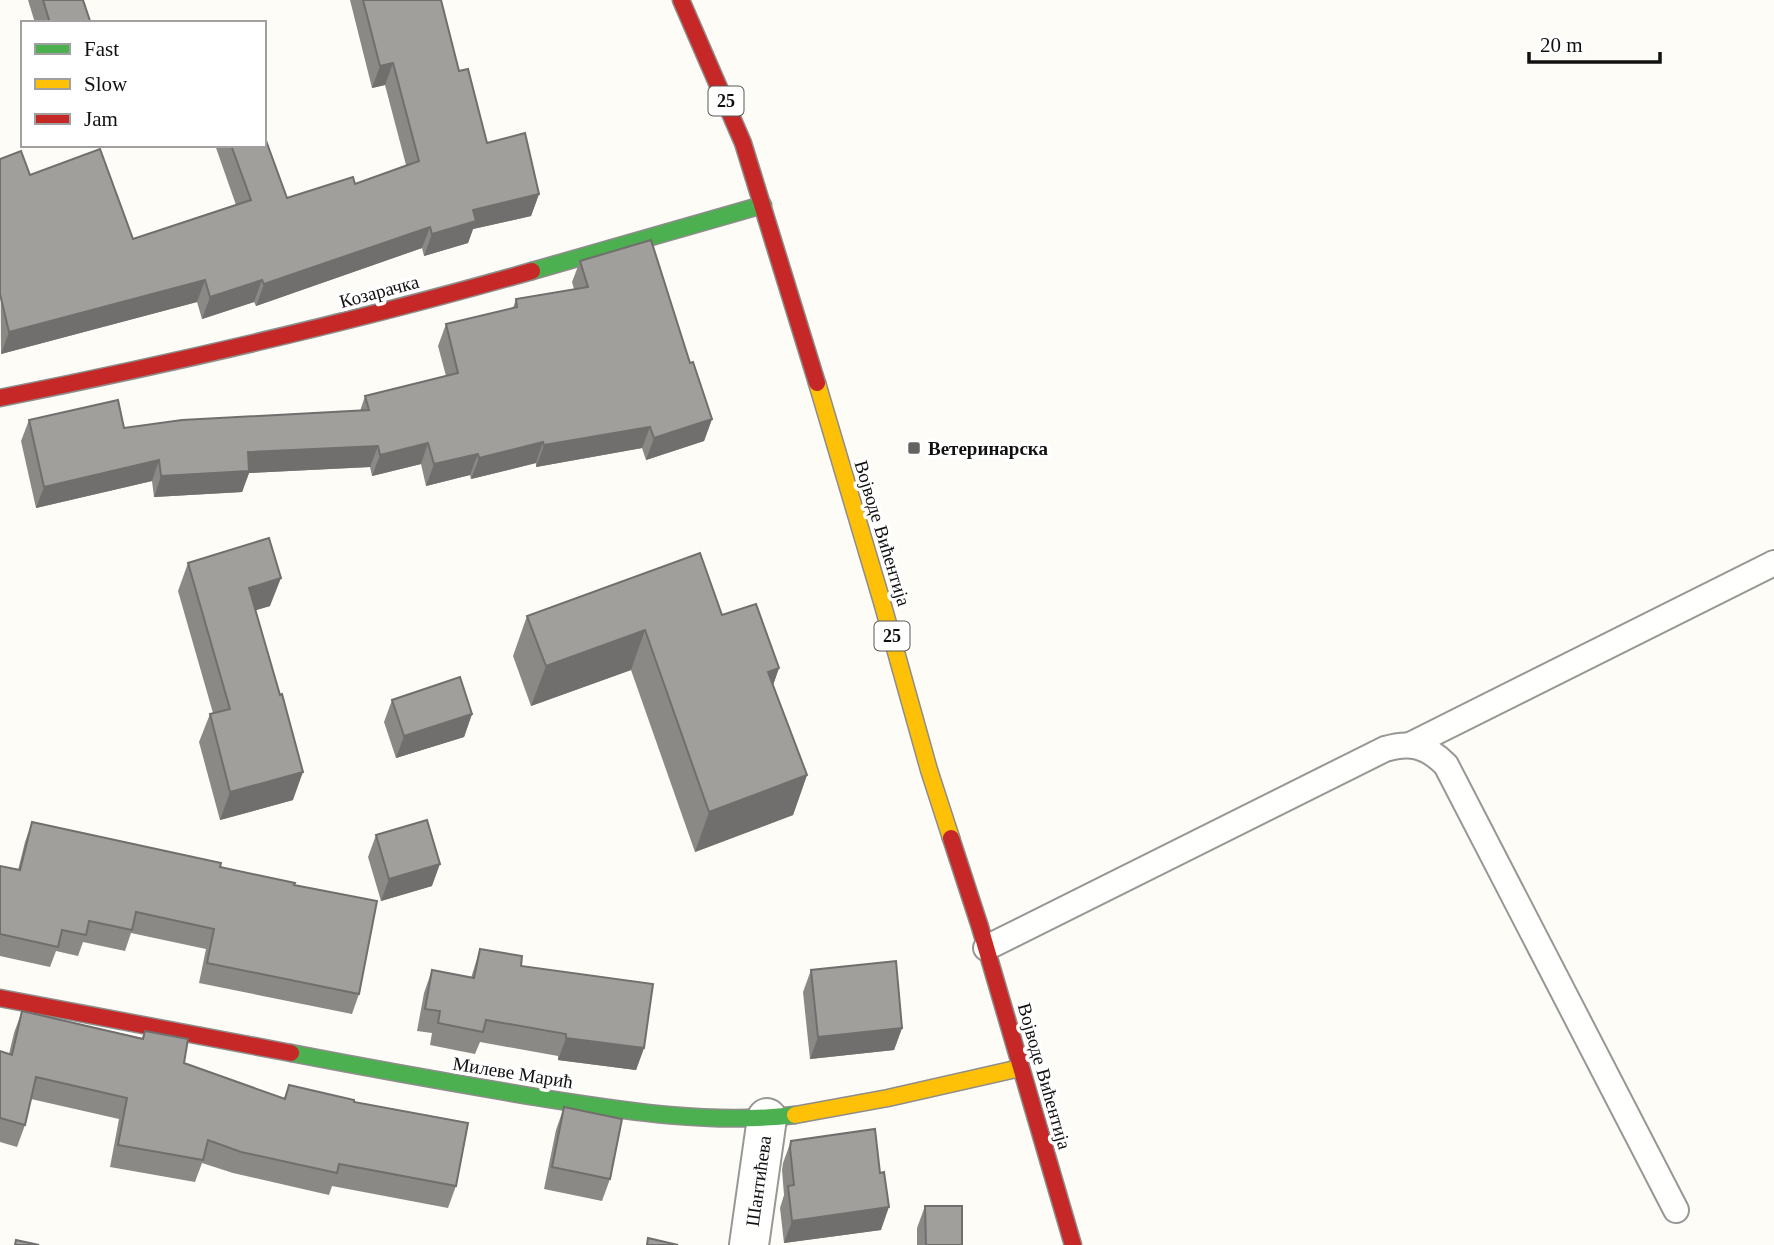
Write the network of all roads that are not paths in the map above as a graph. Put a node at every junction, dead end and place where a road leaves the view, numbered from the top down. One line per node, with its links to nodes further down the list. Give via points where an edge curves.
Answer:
1 (681, 0): 2 (street, Војводе Вићентија / 25, via 743,143)
2 (763, 205): 3 (street, Козарачка, via 308,331); 6 (street, Војводе Вићентија / 25)
3 (0, 398)
4 (1774, 563): 5 (lane)
5 (1410, 745): 6 (lane, via 1385,749); 10 (lane, via 1422,747 1446,765)
6 (986, 948): 8 (street, Војводе Вићентија / 25)
7 (0, 998): 9 (street, Милеве Марић, via 568,1102 684,1116)
8 (1020, 1068): 9 (street, Милеве Марић, via 830,1110); 12 (street, Војводе Вићентија / 25)
9 (767, 1118): 11 (street, Шантићева)
10 (1676, 1210)
11 (749, 1245)
12 (1073, 1245)

